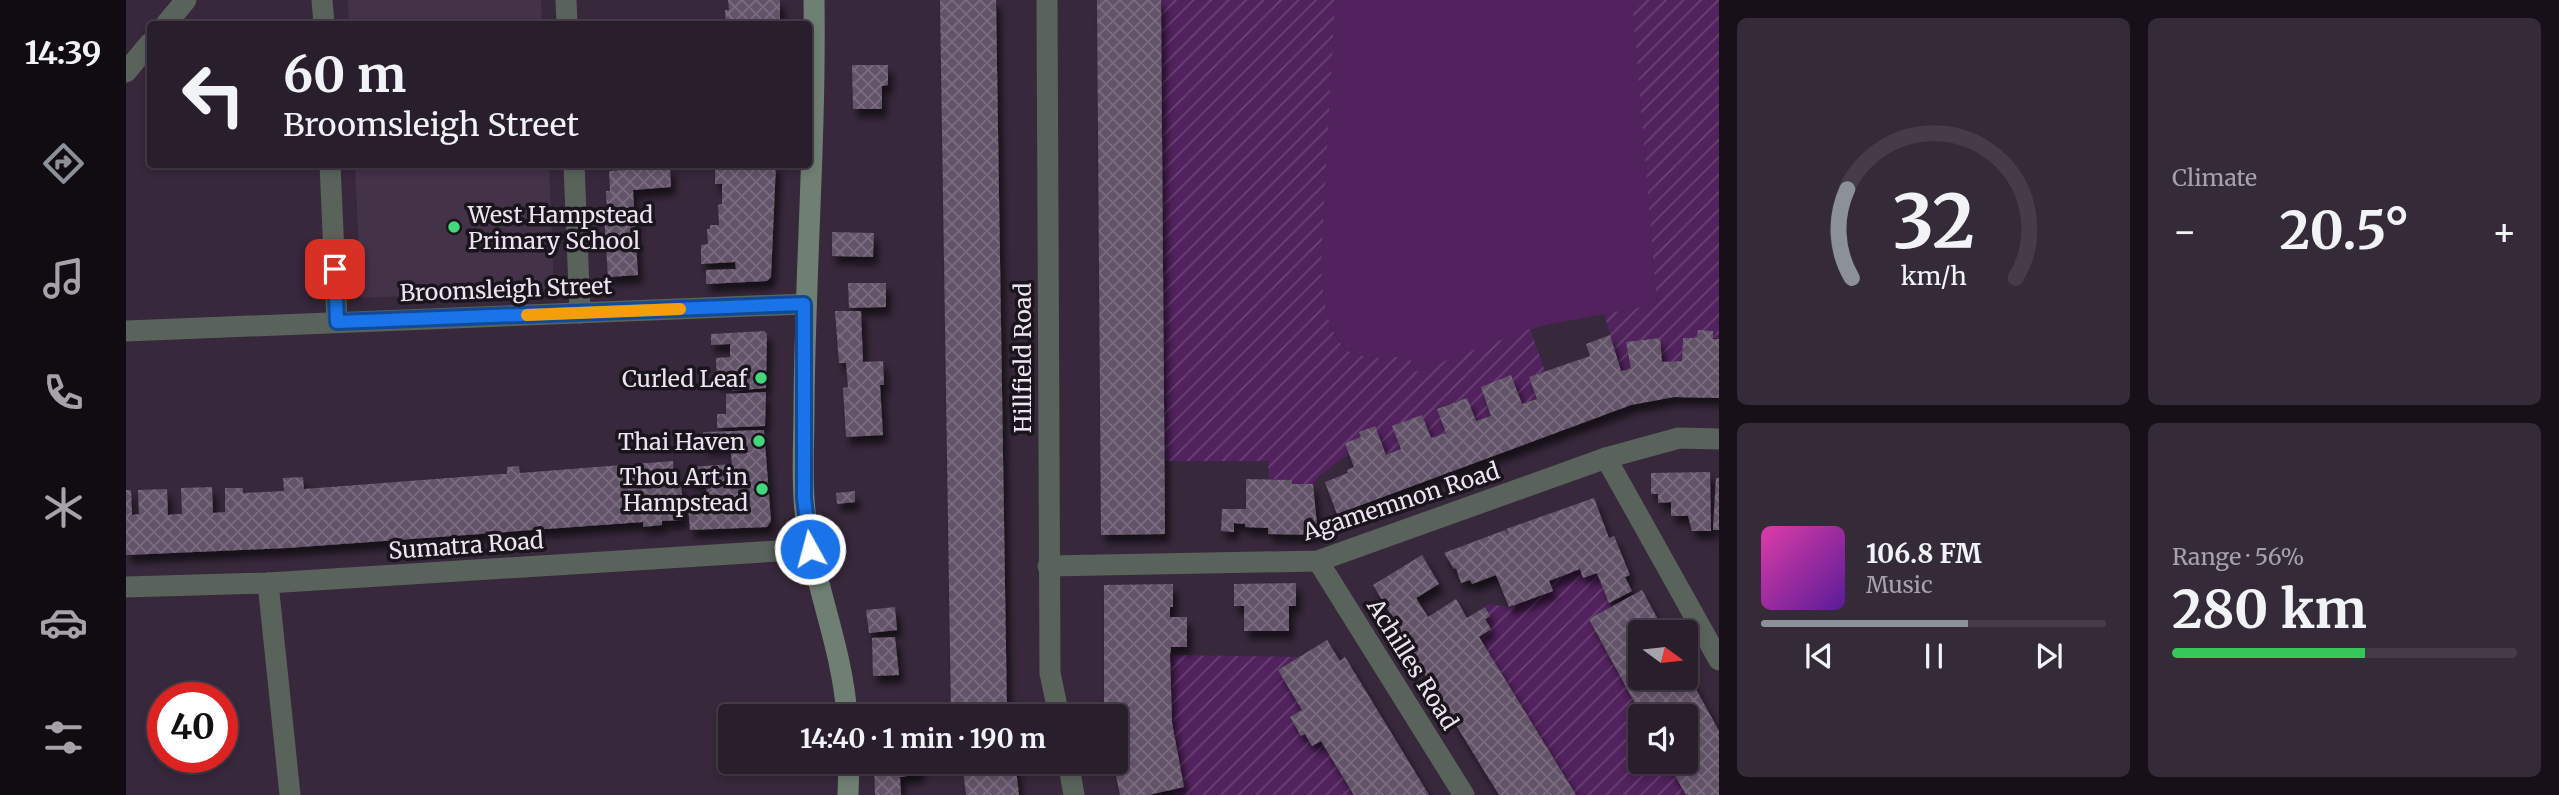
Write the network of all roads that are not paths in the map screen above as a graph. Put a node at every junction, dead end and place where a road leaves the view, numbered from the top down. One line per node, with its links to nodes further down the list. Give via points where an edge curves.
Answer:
1 (186, 0): 6 (street)
2 (323, 0): 7 (street)
3 (566, 0): 8 (street)
4 (814, 0): 11 (street)
5 (1047, 0): 23 (street, Hillfield Road)
6 (168, 21)
7 (324, 21)
8 (567, 21)
9 (147, 47): 10 (street)
10 (126, 72)
11 (812, 137)
12 (330, 168): 17 (street)
13 (573, 168): 16 (street)
14 (811, 168): 15 (street)
15 (804, 304): 16 (street, Broomsleigh Street); 21 (street, via 804,498)
16 (580, 313): 17 (street, Broomsleigh Street)
17 (337, 322): 18 (street, Broomsleigh Street)
18 (126, 331)
19 (1719, 439): 20 (street, Agamemnon Road, via 1679,438)
20 (1606, 458): 22 (street, Agamemnon Road); 26 (street)
21 (810, 549): 24 (street, Sumatra Road); 27 (street)
22 (1318, 561): 23 (street, Agamemnon Road); 34 (street, Achilles Road)
23 (1048, 566): 28 (street, Hillfield Road, via 1050,673)
24 (268, 583): 25 (street, Sumatra Road); 31 (street)
25 (126, 587)
26 (1719, 660)
27 (845, 704)
28 (1056, 704)
29 (849, 774): 32 (street)
30 (1070, 774): 33 (street)
31 (290, 795)
32 (848, 795)
33 (1074, 795)
34 (1464, 795)

